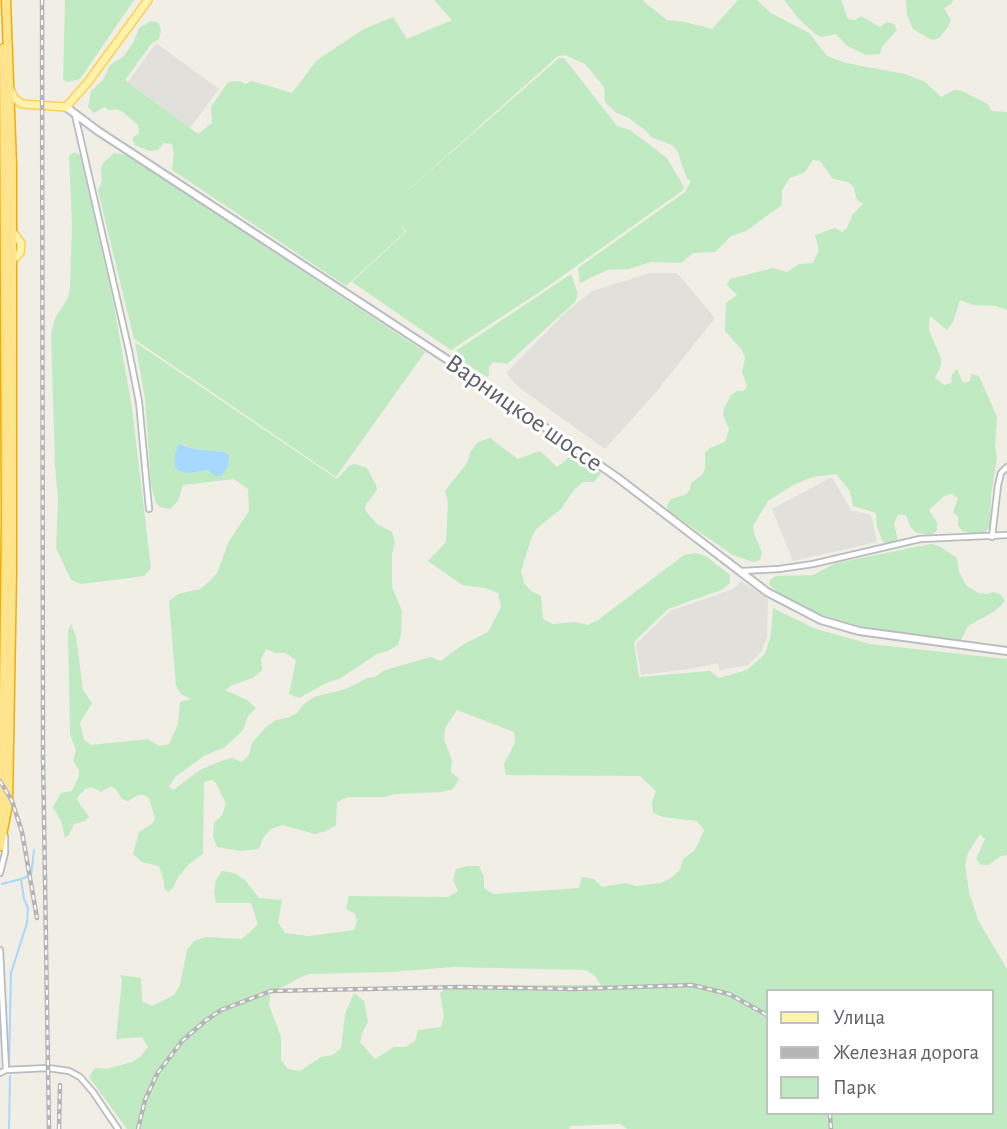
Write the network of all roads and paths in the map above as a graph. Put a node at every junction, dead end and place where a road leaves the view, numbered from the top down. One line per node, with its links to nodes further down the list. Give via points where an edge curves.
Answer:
1 (148, 0): 9 (main road)
2 (5, 2): 3 (highway); 5 (highway)
3 (4, 63): 4 (street); 8 (highway)
4 (0, 74)
5 (10, 89): 7 (main road, via 14,98); 11 (highway)
6 (0, 96): 8 (street)
7 (26, 104): 9 (main road); 11 (main road, via 15,111)
8 (4, 107): 12 (highway)
9 (66, 107): 10 (street, Варницкое шоссе)
10 (75, 114): 14 (street, via 139,402); 17 (street, Варницкое шоссе, via 448,360 618,478)
11 (11, 125): 12 (highway)
12 (8, 256): 19 (highway, via 10,728)
13 (1007, 467): 16 (street, via 998,485)
14 (149, 509)
15 (1007, 535): 16 (street)
16 (992, 537): 17 (street, via 920,540 790,568)
17 (738, 571): 18 (street, Варницкое шоссе, via 821,620 859,631)
18 (1007, 651)
19 (3, 823): 20 (highway); 21 (street, via 5,853)
20 (0, 846)
21 (0, 873)
22 (0, 950): 23 (street)
23 (6, 1070): 24 (street); 25 (street, via 69,1071 93,1092)
24 (0, 1073)
25 (118, 1129)

